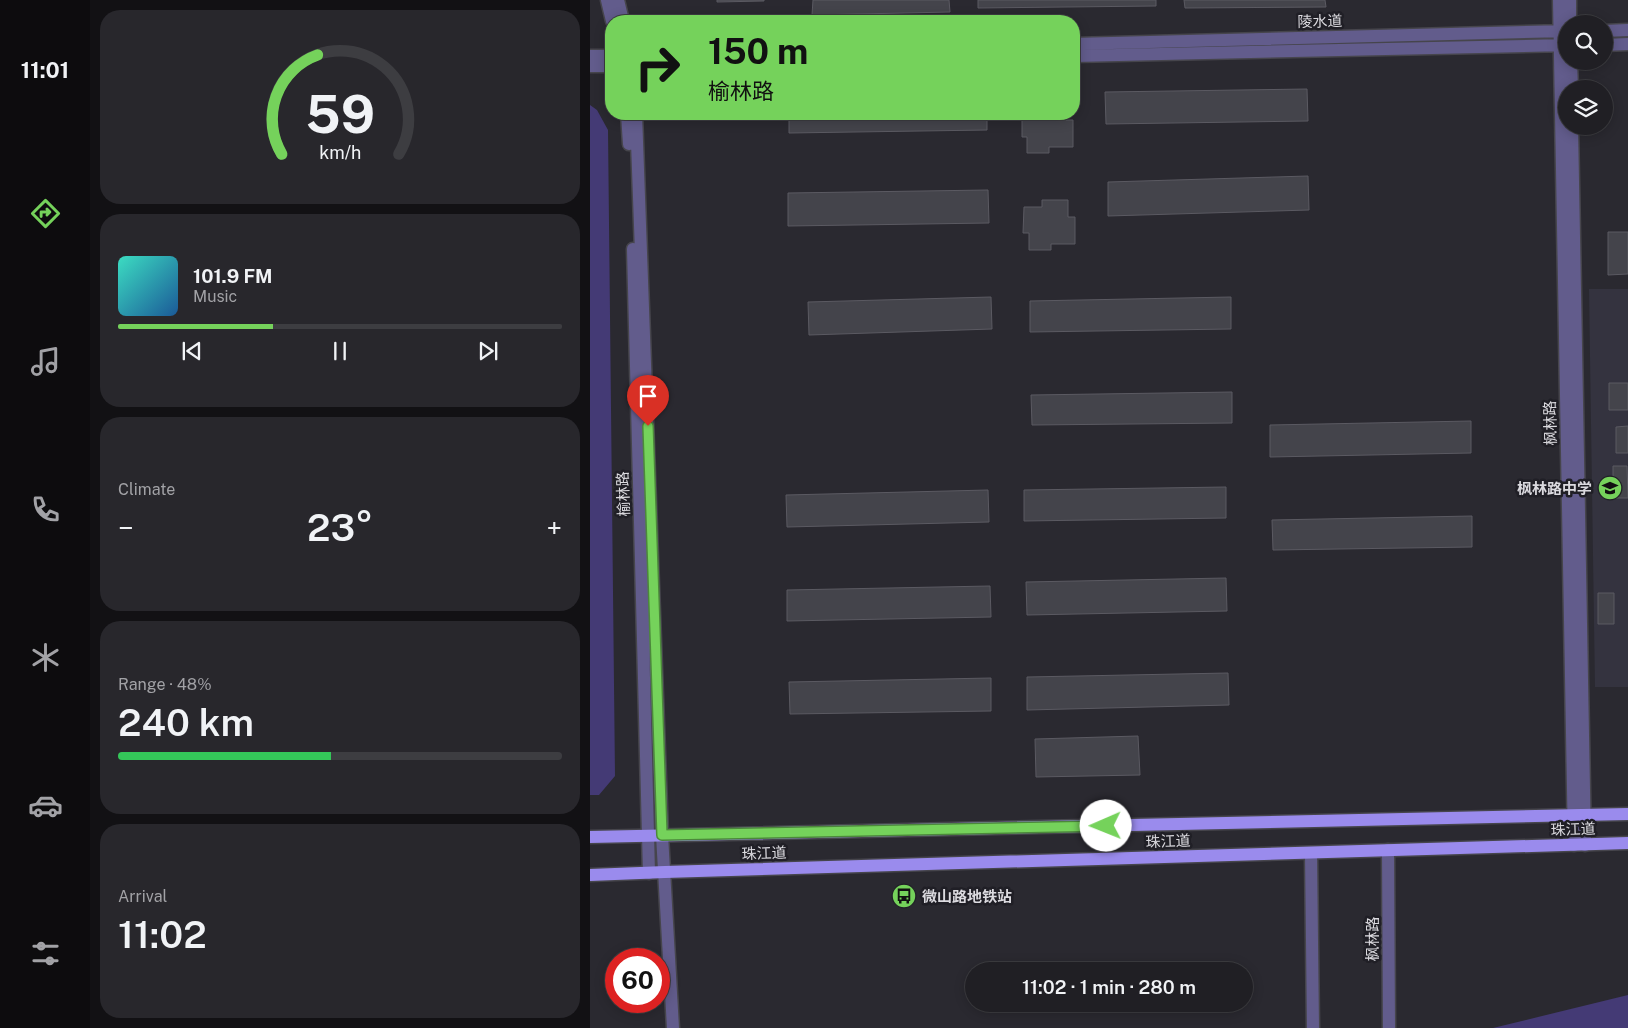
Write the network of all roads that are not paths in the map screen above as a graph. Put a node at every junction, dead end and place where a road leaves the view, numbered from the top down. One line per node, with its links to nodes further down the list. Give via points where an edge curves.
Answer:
1 (607, 0): 5 (street)
2 (618, 0): 6 (street)
3 (1559, 0): 7 (street, 枫林路)
4 (1570, 0): 8 (street)
5 (611, 15)
6 (622, 15)
7 (1561, 15)
8 (1570, 15)
9 (1628, 30): 11 (street)
10 (1558, 31): 12 (street, 陵水道)
11 (1613, 31)
12 (1080, 44)
13 (1613, 44): 14 (street)
14 (1628, 44)
15 (1558, 45): 18 (street, 陵水道)
16 (590, 56): 17 (street)
17 (605, 56)
18 (1080, 56)
19 (590, 66): 20 (street)
20 (605, 66)
21 (1564, 70): 26 (street, 枫林路)
22 (627, 120): 28 (street, 榆林路)
23 (636, 120): 27 (street, 榆林路)
24 (1572, 135): 26 (street, 枫林路)
25 (1628, 814): 26 (main road, 珠江道)
26 (1579, 815): 27 (main road, 珠江道); 31 (street, 枫林路)
27 (662, 835): 28 (main road, 珠江道); 34 (street, 榆林路)
28 (649, 836): 29 (main road, 珠江道); 35 (street, 榆林路)
29 (590, 837)
30 (1628, 843): 31 (main road, 珠江道)
31 (1579, 845): 32 (main road, 珠江道)
32 (1388, 850): 33 (main road, 珠江道); 39 (street, 枫林路)
33 (1311, 853): 34 (main road, 珠江道); 38 (street)
34 (665, 872): 35 (main road, 珠江道); 37 (street, 榆林路)
35 (649, 873): 36 (main road, 珠江道)
36 (590, 875)
37 (672, 1028)
38 (1313, 1028)
39 (1388, 1028)

